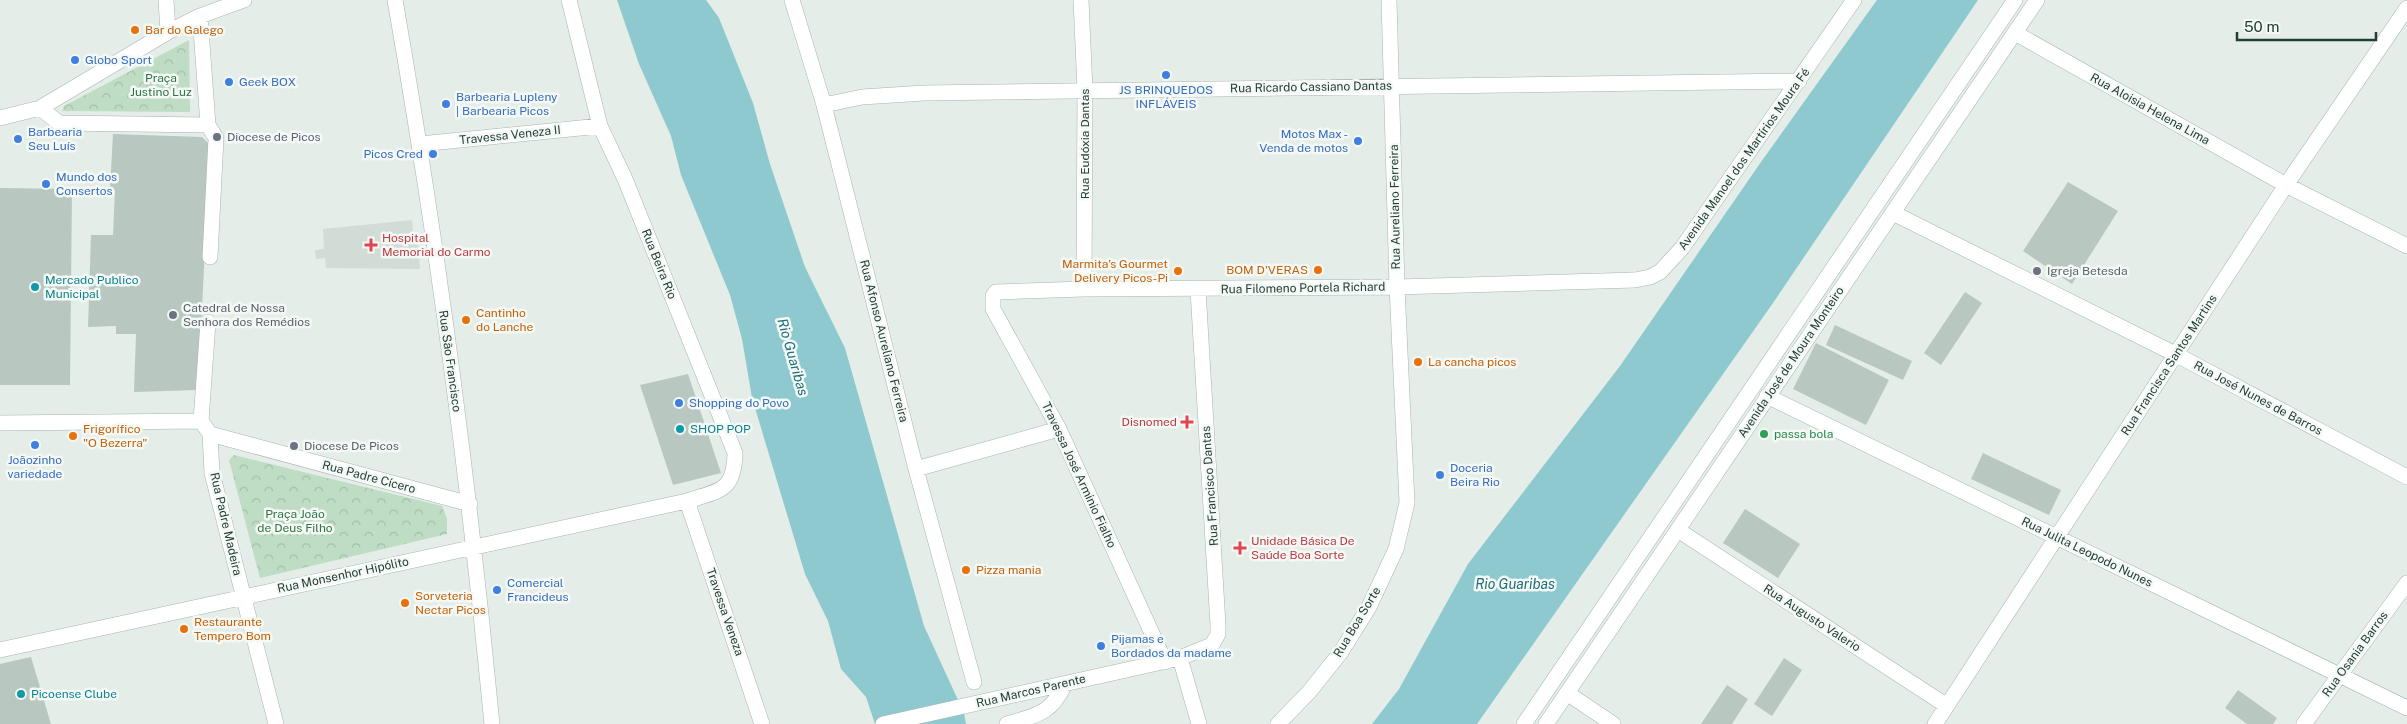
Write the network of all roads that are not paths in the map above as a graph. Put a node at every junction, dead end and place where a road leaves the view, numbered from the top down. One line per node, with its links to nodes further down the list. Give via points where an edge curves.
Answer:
1 (166, 0): 13 (street)
2 (244, 0): 12 (street)
3 (395, 0): 23 (street, Rua São Francisco)
4 (569, 0): 22 (street, Rua Beira Rio)
5 (792, 0): 18 (street, Rua Afonso Aureliano Ferreira)
6 (1081, 0): 17 (street, Rua Eudóxia Dantas)
7 (1389, 0): 16 (street, Rua Aureliano Ferreira)
8 (1854, 0): 15 (street, Avenida Manoel dos Martírios Moura Fé)
9 (2015, 0): 65 (street, Avenida José de Moura Monteiro)
10 (2037, 0): 14 (street, Avenida José de Moura Monteiro)
11 (2407, 8): 24 (street, Rua Francisca Santos Martins)
12 (200, 16): 13 (street); 21 (street)
13 (168, 32): 19 (street)
14 (2015, 33): 24 (street, Rua Aloisia Helena Lima); 25 (street, Avenida José de Moura Monteiro)
15 (1799, 81): 16 (street, Rua Ricardo Cassiano Dantas); 28 (street, Avenida Manoel dos Martírios Moura Fé, via 1668,264 1650,277)
16 (1392, 85): 17 (street, Rua Ricardo Cassiano Dantas); 29 (street, Rua Aureliano Ferreira)
17 (1085, 90): 18 (street, Rua Ricardo Cassiano Dantas, via 892,94); 30 (street, Rua Eudóxia Dantas)
18 (824, 105): 40 (street, Rua Afonso Aureliano Ferreira)
19 (40, 108): 20 (street); 21 (street, via 59,123)
20 (0, 118)
21 (208, 126): 27 (street, via 216,138)
22 (600, 126): 23 (street, Travessa Veneza II); 42 (street, Rua Beira Rio, via 625,179 735,453 734,472 728,485)
23 (420, 144): 44 (street, Rua São Francisco)
24 (2286, 185): 26 (street, Rua Aloisia Helena Lima); 34 (street, Rua Francisca Santos Martins)
25 (1893, 213): 34 (street, Rua José Nunes de Barros); 35 (street, Avenida José de Moura Monteiro)
26 (2407, 246)
27 (210, 257)
28 (1610, 282): 29 (street, Rua Filomeno Portela Richard)
29 (1397, 287): 31 (street, Rua Filomeno Portela Richard); 43 (street, Rua Aureliano Ferreira)
30 (1084, 289): 31 (street, Rua Filomeno Portela Richard); 32 (street, Rua Filomeno Portela Richard)
31 (1198, 290): 51 (street, Rua Francisco Dantas, via 1218,634 1212,646)
32 (996, 292): 38 (street, Travessa José Arminio Fialho, via 993,309)
33 (208, 322): 36 (street)
34 (2175, 354): 41 (street, Rua José Nunes de Barros); 46 (street, Rua Francisca Santos Martins)
35 (1766, 396): 45 (street, Avenida José de Moura Monteiro); 46 (street, Rua Julita Leopodo Nunes)
36 (201, 421): 37 (street); 39 (street)
37 (0, 423)
38 (1059, 429): 40 (street); 51 (street, Travessa José Arminio Fialho)
39 (210, 434): 44 (street, Rua Padre Cícero); 49 (street, Rua Padre Madeira, via 212,473)
40 (916, 469): 53 (street, Rua Afonso Aureliano Ferreira)
41 (2407, 478)
42 (687, 501): 47 (street, Rua Monsenhor Hipólito); 60 (street, Travessa Veneza)
43 (1407, 503): 64 (street, Rua Boa Sorte, via 1396,549 1369,607 1341,652)
44 (470, 504): 47 (street, Rua São Francisco)
45 (1678, 530): 55 (street, Avenida José de Moura Monteiro); 56 (street, Rua Augusto Valerio)
46 (2056, 537): 52 (street, Rua Julita Leopodo Nunes); 56 (street, Rua Francisca Santos Martins)
47 (475, 547): 49 (street, Rua Monsenhor Hipólito); 59 (street, Rua São Francisco)
48 (2407, 584): 52 (street, Rua Osania Barros)
49 (243, 596): 50 (street, Rua Monsenhor Hipólito); 58 (street, Rua Padre Madeira)
50 (0, 650)
51 (1172, 660): 54 (street, Rua Marcos Parente); 63 (street, Travessa José Arminio Fialho)
52 (2339, 676): 57 (street, Rua Julita Leopodo Nunes); 69 (street, Rua Osania Barros)
53 (974, 682)
54 (1065, 684): 61 (street, Rua Marcos Parente); 62 (street, via 1057,700 1042,714)
55 (1568, 693): 66 (street, Avenida José de Moura Monteiro); 67 (street)
56 (1947, 706): 68 (street, Rua Francisca Santos Martins)
57 (2407, 708)
58 (276, 724)
59 (492, 724)
60 (762, 724)
61 (883, 724)
62 (1007, 724)
63 (1199, 724)
64 (1278, 724)
65 (1524, 724)
66 (1546, 724)
67 (1613, 724)
68 (1935, 724)
69 (2304, 724)

